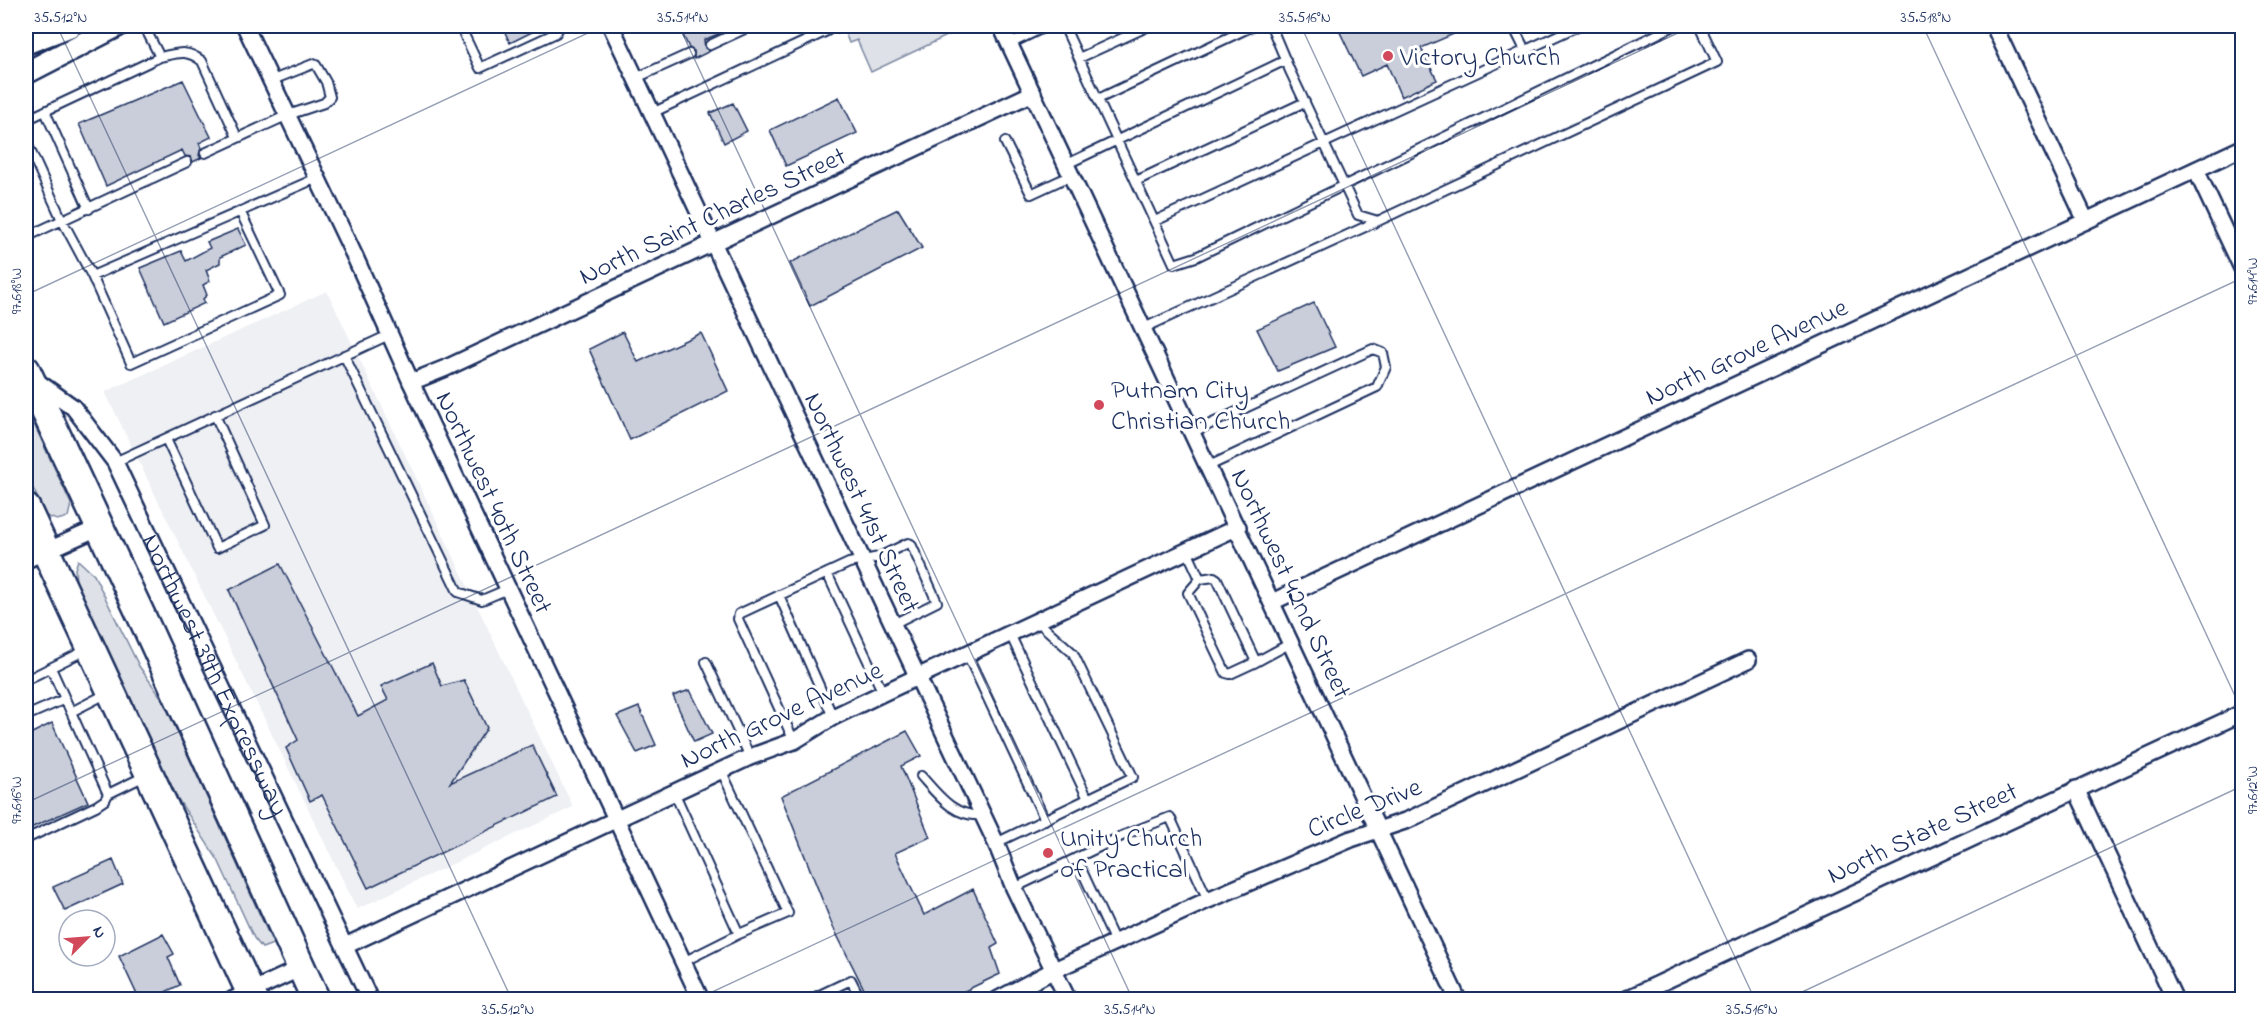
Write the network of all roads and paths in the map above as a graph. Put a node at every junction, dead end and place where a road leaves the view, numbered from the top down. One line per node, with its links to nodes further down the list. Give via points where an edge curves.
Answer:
1 (70, 26): 21 (main road)
2 (117, 26): 29 (main road)
3 (144, 26): 26 (lane)
4 (245, 26): 31 (street, Northwest 40th Street)
5 (460, 26): 6 (lane, via 480,68 556,33)
6 (560, 26)
7 (611, 26): 30 (street, Northwest 41st Street)
8 (751, 26): 23 (lane)
9 (1001, 26): 22 (street, Northwest 42nd Street)
10 (1047, 26): 22 (lane)
11 (1064, 26): 27 (lane)
12 (1149, 26): 27 (lane)
13 (1253, 26): 33 (lane)
14 (1271, 26): 28 (lane)
15 (1513, 26): 24 (lane)
16 (1578, 26): 24 (lane)
17 (1674, 26): 51 (lane)
18 (1700, 26): 56 (lane, via 1717,62)
19 (1994, 26): 57 (street)
20 (826, 28): 36 (lane)
21 (26, 43)
22 (1010, 44): 32 (street, Northwest 42nd Street)
23 (710, 45)
24 (1525, 50): 43 (lane)
25 (689, 54): 30 (lane)
26 (160, 57): 35 (lane); 39 (lane, via 191,53 202,62)
27 (1079, 58): 33 (lane)
28 (1286, 60): 34 (lane); 41 (lane)
29 (26, 74)
30 (636, 78): 36 (street, Northwest 41st Street)
31 (270, 81): 37 (street, Northwest 40th Street); 37 (lane, via 313,64 320,69 330,91 328,100)
32 (1033, 93): 47 (street, Northwest 42nd Street); 59 (street, North Saint Charles Street)
33 (1098, 99): 41 (lane)
34 (1305, 102): 43 (lane); 50 (lane)
35 (45, 111): 38 (lane); 52 (lane)
36 (652, 113): 59 (street, Northwest 41st Street)
37 (288, 115): 39 (lane); 49 (street, Northwest 40th Street)
38 (26, 120)
39 (237, 137): 45 (lane)
40 (26, 141): 54 (lane)
41 (1118, 141): 47 (lane); 50 (lane)
42 (1005, 142): 47 (lane, via 1031,194)
43 (1324, 142): 51 (lane); 55 (lane)
44 (2242, 148): 48 (street, North Grove Avenue)
45 (205, 153)
46 (188, 162): 52 (lane)
47 (1070, 169): 62 (street, Northwest 42nd Street)
48 (2196, 170): 57 (street, North Grove Avenue); 60 (street)
49 (317, 178): 53 (lane); 63 (street, Northwest 40th Street)
50 (1136, 181): 55 (lane)
51 (1344, 185): 55 (lane, via 1174,264); 56 (lane, via 1358,215)
52 (89, 208): 54 (lane)
53 (240, 211): 61 (lane); 61 (lane, via 280,295 131,363)
54 (62, 220): 58 (lane); 61 (lane)
55 (1155, 221)
56 (1378, 221): 62 (lane)
57 (2086, 221): 82 (street, North Grove Avenue)
58 (26, 237)
59 (713, 243): 66 (street, North Saint Charles Street); 77 (street, Northwest 41st Street)
60 (2242, 268)
61 (92, 276)
62 (1144, 328): 68 (street, Northwest 42nd Street)
63 (391, 334): 64 (lane); 66 (street, Northwest 40th Street)
64 (344, 355): 67 (lane); 80 (lane, via 458,592 482,600)
65 (27, 373): 70 (street, Northwest 39th Expressway, via 73,407); 73 (highway, Northwest 39th Expressway)
66 (411, 382): 80 (street, Northwest 40th Street)
67 (215, 416): 69 (lane); 69 (lane, via 266,525 256,530 217,548)
68 (1193, 432): 71 (street, Northwest 42nd Street); 71 (lane, via 1373,349 1383,353 1386,367 1377,387)
69 (166, 439): 70 (lane)
70 (115, 462): 122 (street, Northwest 39th Expressway)
71 (1209, 466): 74 (street, Northwest 42nd Street)
72 (26, 508): 76 (highway)
73 (100, 527): 76 (street); 124 (highway, Northwest 39th Expressway)
74 (1238, 527): 75 (street, North Grove Avenue); 82 (street, Northwest 42nd Street)
75 (1187, 551): 79 (lane); 83 (street, North Grove Avenue)
76 (35, 555): 87 (highway)
77 (862, 561): 78 (lane); 84 (street, Northwest 41st Street); 84 (lane, via 911,544 937,602)
78 (827, 573): 81 (lane); 96 (lane)
79 (1200, 579): 91 (lane, via 1217,579); 91 (lane, via 1188,593 1226,673)
80 (507, 589): 112 (street, Northwest 40th Street)
81 (779, 595): 101 (lane); 102 (lane, via 739,614 738,619)
82 (1272, 602): 86 (street, Northwest 42nd Street)
83 (1037, 621): 85 (street, North Grove Avenue); 110 (lane, via 1073,653 1133,777)
84 (893, 624): 93 (street, Northwest 41st Street)
85 (1010, 634): 88 (street, North Grove Avenue); 110 (lane)
86 (1291, 643): 91 (lane); 114 (street, Northwest 42nd Street)
87 (90, 649): 92 (lane); 95 (highway)
88 (966, 654): 93 (street, North Grove Avenue); 113 (lane)
89 (1748, 660): 114 (street, Circle Drive, via 1408,820)
90 (706, 662): 103 (lane)
91 (1256, 662)
92 (51, 668): 94 (lane); 97 (lane)
93 (918, 677): 96 (street, North Grove Avenue); 111 (street, Northwest 41st Street)
94 (26, 680)
95 (110, 692): 98 (lane); 105 (highway)
96 (884, 693): 101 (street, North Grove Avenue)
97 (65, 699): 98 (lane); 100 (lane)
98 (71, 712): 109 (lane)
99 (2242, 713): 107 (street, North State Street)
100 (26, 716)
101 (833, 717): 102 (street, North Grove Avenue)
102 (794, 741): 103 (street, North Grove Avenue)
103 (750, 757): 104 (street, North Grove Avenue)
104 (722, 770): 108 (street, North Grove Avenue); 120 (lane, via 788,913)
105 (148, 774): 109 (lane); 126 (highway)
106 (921, 776): 111 (lane, via 955,809 970,816)
107 (2076, 789): 135 (street, North State Street); 136 (street)
108 (674, 792): 112 (street, North Grove Avenue); 120 (lane)
109 (108, 794): 115 (lane, via 96,806)
110 (1088, 799): 113 (lane)
111 (983, 815): 116 (street, Northwest 41st Street)
112 (616, 819): 122 (street, North Grove Avenue); 123 (street, Northwest 40th Street)
113 (1045, 820): 116 (lane)
114 (1379, 830): 119 (street, Circle Drive); 134 (street, Northwest 42nd Street)
115 (26, 839)
116 (996, 843): 118 (street, Northwest 41st Street)
117 (1076, 858): 118 (lane); 119 (lane, via 1170,817); 121 (lane)
118 (1014, 888): 125 (street, Northwest 41st Street)
119 (1208, 900): 121 (street, Circle Drive)
120 (740, 934): 123 (lane)
121 (1115, 942): 125 (street, Circle Drive)
122 (345, 946): 128 (street, Northwest 39th Expressway)
123 (683, 962): 129 (street, Northwest 40th Street)
124 (301, 968): 126 (street); 127 (highway, Northwest 39th Expressway)
125 (1054, 970): 132 (street, Circle Drive); 133 (street, Northwest 41st Street)
126 (245, 997)
127 (316, 999)
128 (370, 999)
129 (701, 999)
130 (809, 999): 131 (lane, via 851,980)
131 (861, 999)
132 (997, 999)
133 (1068, 999)
134 (1458, 999)
135 (1624, 999)
136 (2175, 999)

